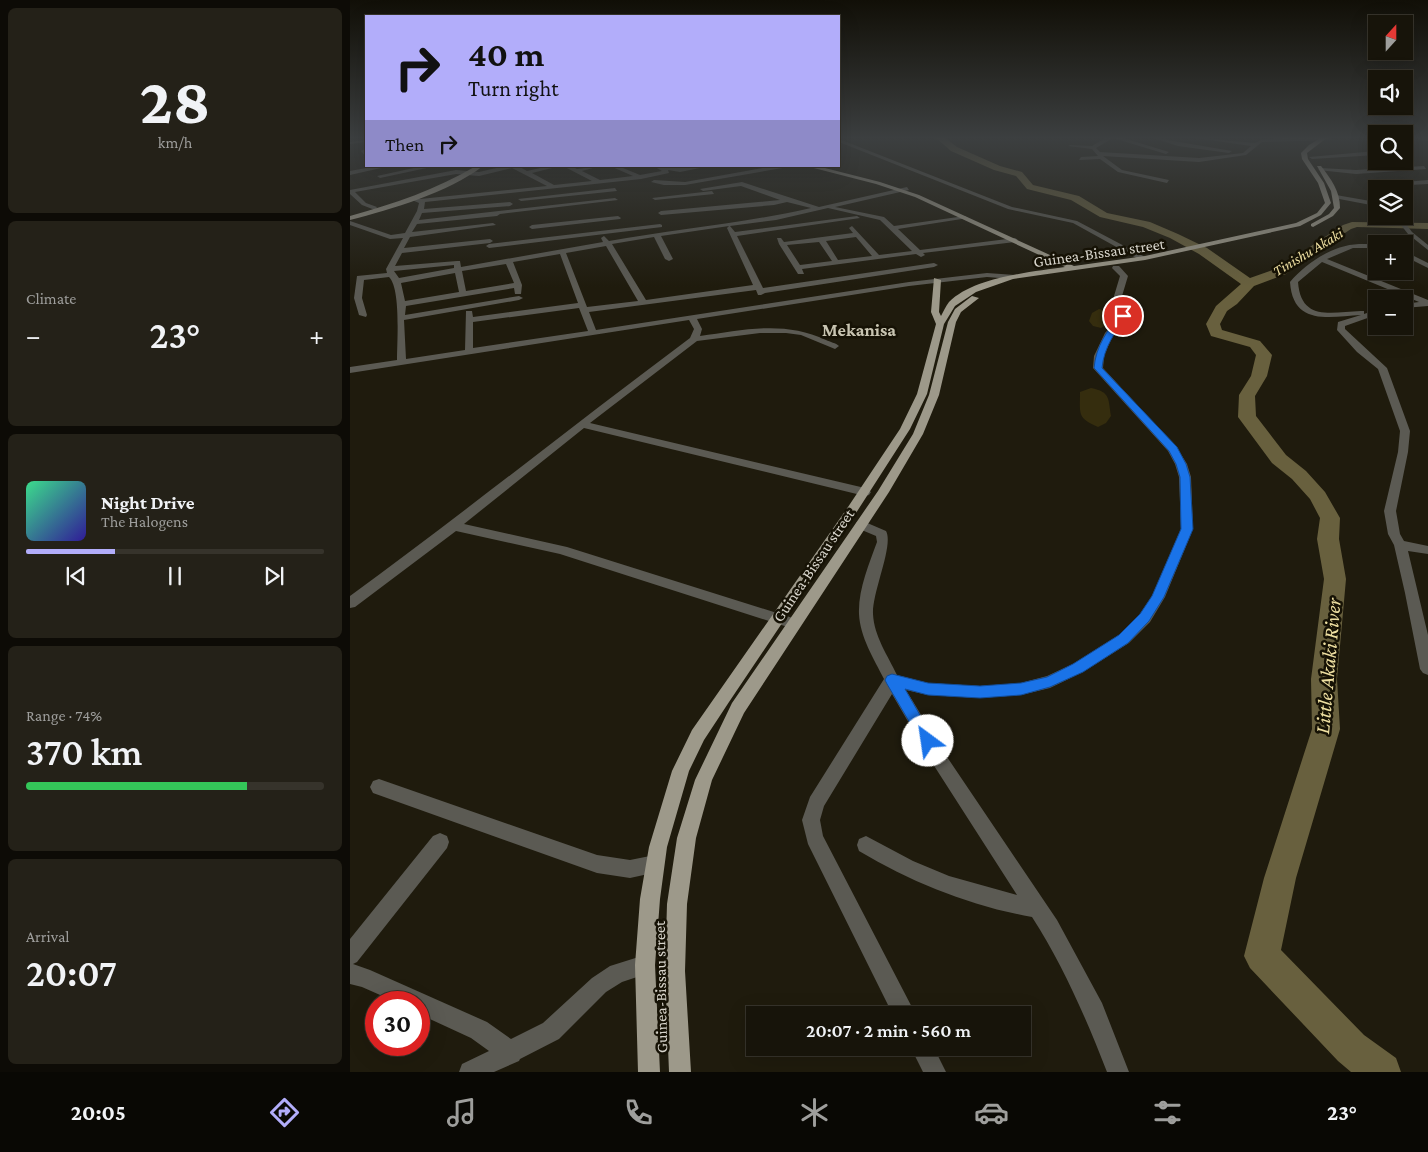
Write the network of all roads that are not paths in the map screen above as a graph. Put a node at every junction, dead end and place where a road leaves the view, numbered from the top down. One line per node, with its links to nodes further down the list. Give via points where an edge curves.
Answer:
1 (373, 187): 33 (street, via 351,192 364,204)
2 (397, 187): 23 (street)
3 (430, 187): 23 (main road)
4 (502, 187): 20 (street)
5 (554, 187): 17 (street)
6 (567, 187): 22 (street)
7 (653, 187): 21 (street); 40 (street)
8 (701, 187): 21 (street)
9 (725, 187): 21 (street)
10 (749, 187): 28 (street)
11 (888, 187): 19 (main road)
12 (900, 187): 16 (main road)
13 (957, 187): 76 (street, via 1010,208 1076,222)
14 (1322, 187): 76 (main road, via 1328,203 1319,214 1298,224)
15 (1332, 187): 24 (main road)
16 (906, 189): 19 (street); 79 (main road)
17 (519, 190): 20 (street); 31 (street)
18 (615, 190): 22 (street); 27 (street)
19 (899, 190): 32 (street); 44 (main road)
20 (509, 191): 29 (street)
21 (703, 191): 35 (street)
22 (569, 194): 31 (street)
23 (411, 196): 29 (street); 33 (main road); 42 (main road)
24 (1336, 197): 25 (street); 87 (main road, Guinea-Bissau street, via 1337,208 1313,225 1186,256)
25 (1348, 198): 26 (street); 30 (street)
26 (1368, 198)
27 (615, 200): 34 (street); 43 (street)
28 (787, 200): 35 (street); 36 (street)
29 (421, 201): 39 (street)
30 (1368, 202)
31 (520, 204): 34 (street); 37 (street)
32 (829, 207): 36 (street); 41 (street)
33 (375, 208): 42 (main road)
34 (534, 208): 38 (street, via 534,215)
35 (706, 209): 40 (street); 51 (street)
36 (820, 209): 48 (street)
37 (498, 210): 39 (street); 47 (street); 50 (street)
38 (589, 210)
39 (420, 211): 47 (street)
40 (661, 213): 55 (street)
41 (875, 216): 45 (street); 53 (street)
42 (350, 217)
43 (618, 218): 54 (street); 62 (street, via 533,224)
44 (965, 218): 53 (street); 61 (main road)
45 (843, 219): 52 (street); 58 (street)
46 (350, 222): 59 (street, via 385,237)
47 (414, 222): 59 (street)
48 (727, 225): 51 (street); 57 (street)
49 (1403, 225): 69 (street)
50 (493, 226): 59 (street); 64 (street)
51 (710, 227): 55 (street)
52 (773, 228): 57 (street); 66 (street)
53 (894, 228): 72 (street)
54 (621, 230): 55 (street); 56 (street); 63 (street)
55 (661, 231): 63 (street); 78 (street)
56 (600, 233): 62 (street); 65 (street)
57 (734, 234): 98 (street)
58 (857, 235): 60 (street); 74 (street)
59 (408, 236): 70 (street)
60 (821, 239): 66 (street); 82 (street)
61 (1015, 240): 72 (street); 75 (main road)
62 (531, 241): 64 (street); 73 (street)
63 (623, 241): 65 (street)
64 (489, 244): 70 (street); 84 (street)
65 (607, 244): 71 (street); 101 (street)
66 (782, 244): 86 (street)
67 (1413, 245): 69 (street)
68 (1368, 246): 80 (street, via 1344,248)
69 (1427, 246)
70 (399, 251): 91 (street)
71 (562, 252): 73 (street); 107 (street)
72 (918, 252): 74 (street); 92 (street)
73 (529, 257): 81 (street)
74 (877, 257): 82 (street)
75 (1051, 257): 89 (main road); 90 (main road, via 1055,260)
76 (1143, 258): 83 (main road)
77 (1413, 258): 85 (street)
78 (668, 259)
79 (1064, 259): 83 (main road, via 1081,265); 89 (main road)
80 (1323, 260): 102 (street); 109 (street, via 1308,268 1294,282 1295,294 1306,310 1310,314 1323,315)
81 (508, 261): 84 (street); 97 (street)
82 (836, 262): 86 (street)
83 (1096, 265): 89 (main road)
84 (484, 266): 88 (street)
85 (1428, 266)
86 (798, 267): 96 (street)
87 (1116, 268): 89 (main road, Guinea-Bissau street); 132 (street, via 1124,276 1118,296 1123,316 1106,341 1098,368 1174,450 1185,477 1187,529 1158,597 1145,618 1124,639 1050,682 1021,689 980,692 928,689)
88 (458, 270): 91 (street, via 457,263 450,263); 95 (street); 99 (street)
89 (1081, 270): 90 (main road); 124 (main road, Guinea-Bissau street, via 1000,287 982,294 958,311 952,322 934,395 921,427)
90 (1047, 271): 93 (main road)
91 (391, 272): 95 (street); 110 (street, via 360,278 358,298)
92 (942, 272): 93 (street); 94 (street); 96 (street)
93 (1012, 277): 115 (main road, via 960,297)
94 (937, 280): 105 (street); 115 (main road, via 934,312)
95 (397, 281): 103 (street)
96 (808, 283): 98 (street)
97 (518, 285): 99 (street); 100 (street)
98 (759, 289): 101 (street); 105 (street)
99 (463, 294): 103 (street)
100 (519, 298): 106 (street); 108 (street)
101 (643, 302): 107 (street)
102 (1428, 303): 104 (street)
103 (402, 304): 112 (street)
104 (1413, 305)
105 (768, 307): 113 (street)
106 (468, 308): 112 (street); 114 (street)
107 (583, 308): 108 (street); 116 (street)
108 (522, 312): 114 (street)
109 (1368, 312)
110 (363, 315)
111 (1368, 316): 126 (street, via 1341,324 1341,330 1382,368 1405,431 1390,511 1394,534)
112 (400, 318): 120 (street)
113 (692, 318): 116 (street); 117 (street, via 698,329)
114 (469, 320): 119 (street)
115 (940, 324): 123 (main road, via 922,394 905,429)
116 (593, 333): 119 (street)
117 (694, 339): 118 (street, via 782,329 809,334); 122 (street)
118 (835, 346)
119 (469, 352): 120 (street)
120 (402, 362): 121 (street)
121 (350, 370)
122 (582, 424): 123 (street); 125 (street)
123 (865, 492): 129 (main road)
124 (861, 525): 130 (main road, Guinea-Bissau street); 132 (street, via 882,534 883,542 869,587 866,614 872,639)
125 (454, 526): 128 (street); 129 (street, via 562,550)
126 (1400, 545): 127 (street); 131 (street)
127 (1428, 550)
128 (350, 603)
129 (776, 618): 130 (street); 136 (main road, via 698,735 673,793)
130 (794, 624): 148 (main road, Guinea-Bissau street, via 723,736 694,807 679,881 676,916)
131 (1428, 669)
132 (892, 680): 137 (street, via 937,756); 142 (street, via 816,803 811,820 814,838)
133 (378, 787): 136 (street, via 596,864 630,869)
134 (440, 842): 138 (street)
135 (866, 845): 137 (street, via 926,878 1009,904)
136 (655, 864): 139 (main road)
137 (1038, 908): 150 (street, via 1094,1011)
138 (350, 955)
139 (645, 965): 144 (street, via 617,973 551,1031); 147 (main road)
140 (350, 974): 141 (street)
141 (393, 991)
142 (900, 1006)
143 (430, 1008): 144 (street, via 478,1030)
144 (511, 1052): 146 (street)
145 (926, 1056): 149 (street)
146 (470, 1072)
147 (649, 1072)
148 (680, 1072)
149 (935, 1072)
150 (1118, 1072)

